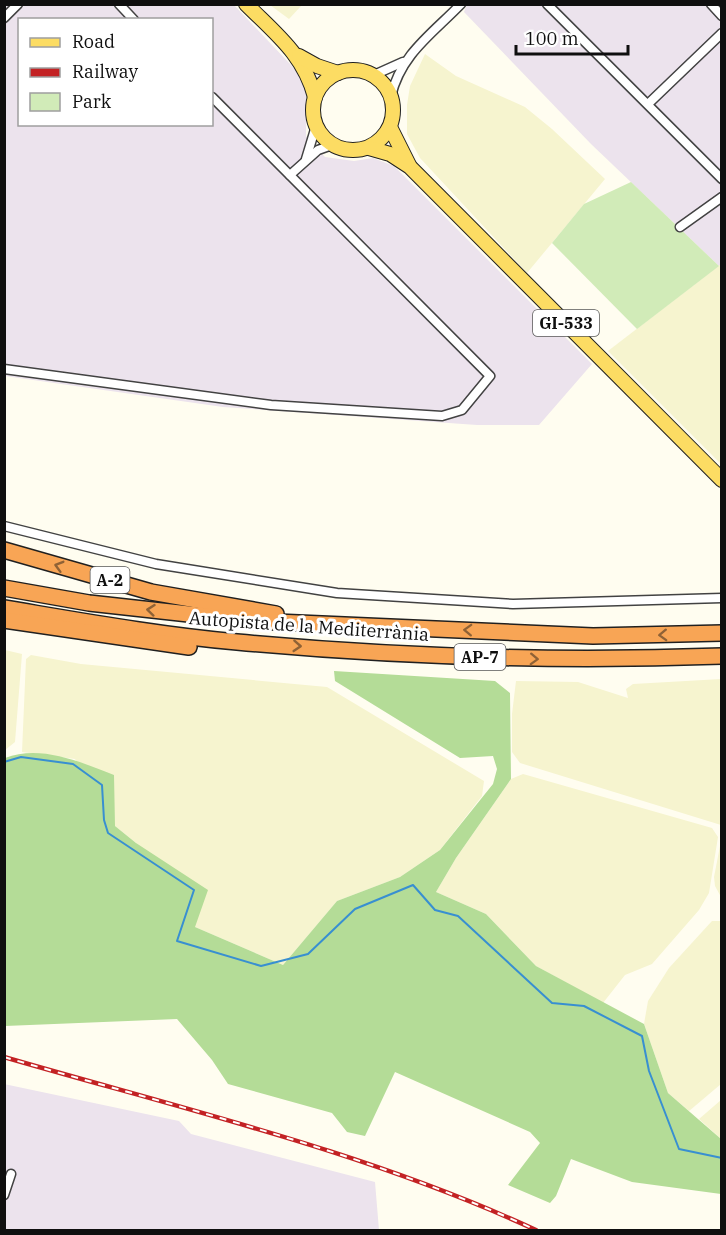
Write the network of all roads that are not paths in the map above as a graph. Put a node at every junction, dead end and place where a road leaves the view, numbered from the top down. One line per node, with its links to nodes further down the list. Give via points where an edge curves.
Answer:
1 (18, 4): 8 (street)
2 (119, 4): 9 (street)
3 (246, 4): 11 (main road)
4 (461, 4): 12 (street)
5 (547, 4): 18 (street)
6 (711, 4): 7 (street)
7 (722, 16)
8 (4, 18)
9 (132, 18)
10 (722, 33): 18 (street)
11 (297, 55): 13 (main road); 16 (main road)
12 (403, 62): 14 (street); 15 (street)
13 (338, 72): 14 (main road, via 356,70); 16 (main road, via 328,78)
14 (374, 75): 15 (main road)
15 (391, 96): 20 (main road, GI-533)
16 (315, 97): 19 (main road)
17 (213, 98): 25 (street)
18 (648, 104): 26 (street)
19 (316, 126): 21 (main road); 23 (street)
20 (390, 127): 22 (main road); 24 (main road, GI-533)
21 (332, 145): 22 (main road, GI-533, via 353,151); 23 (street)
22 (369, 148): 24 (main road, GI-533, via 390,154)
23 (306, 159): 25 (street)
24 (410, 167): 30 (main road, GI-533)
25 (290, 175): 29 (street, via 490,376 462,410 442,416 271,405)
26 (722, 179)
27 (722, 198): 28 (street)
28 (680, 227)
29 (4, 369)
30 (722, 480)
31 (4, 526): 34 (street, via 156,564 337,593 513,604)
32 (4, 550): 37 (highway, A-2, one-way to 32, via 278,614 151,592)
33 (4, 588): 37 (highway, Autopista de la Mediterrània / AP-7, one-way to 33, via 89,603)
34 (722, 598)
35 (4, 608): 39 (highway, Autopista de la Mediterrània / AP-7)
36 (4, 620): 39 (highway, via 218,650)
37 (313, 624): 38 (highway, Autopista de la Mediterrània / AP-7, one-way to 37, via 593,636)
38 (722, 633)
39 (239, 642): 40 (highway, Autopista de la Mediterrània / AP-7, one-way to 40, via 540,660)
40 (722, 656)
41 (11, 1174): 42 (street)
42 (4, 1195)

